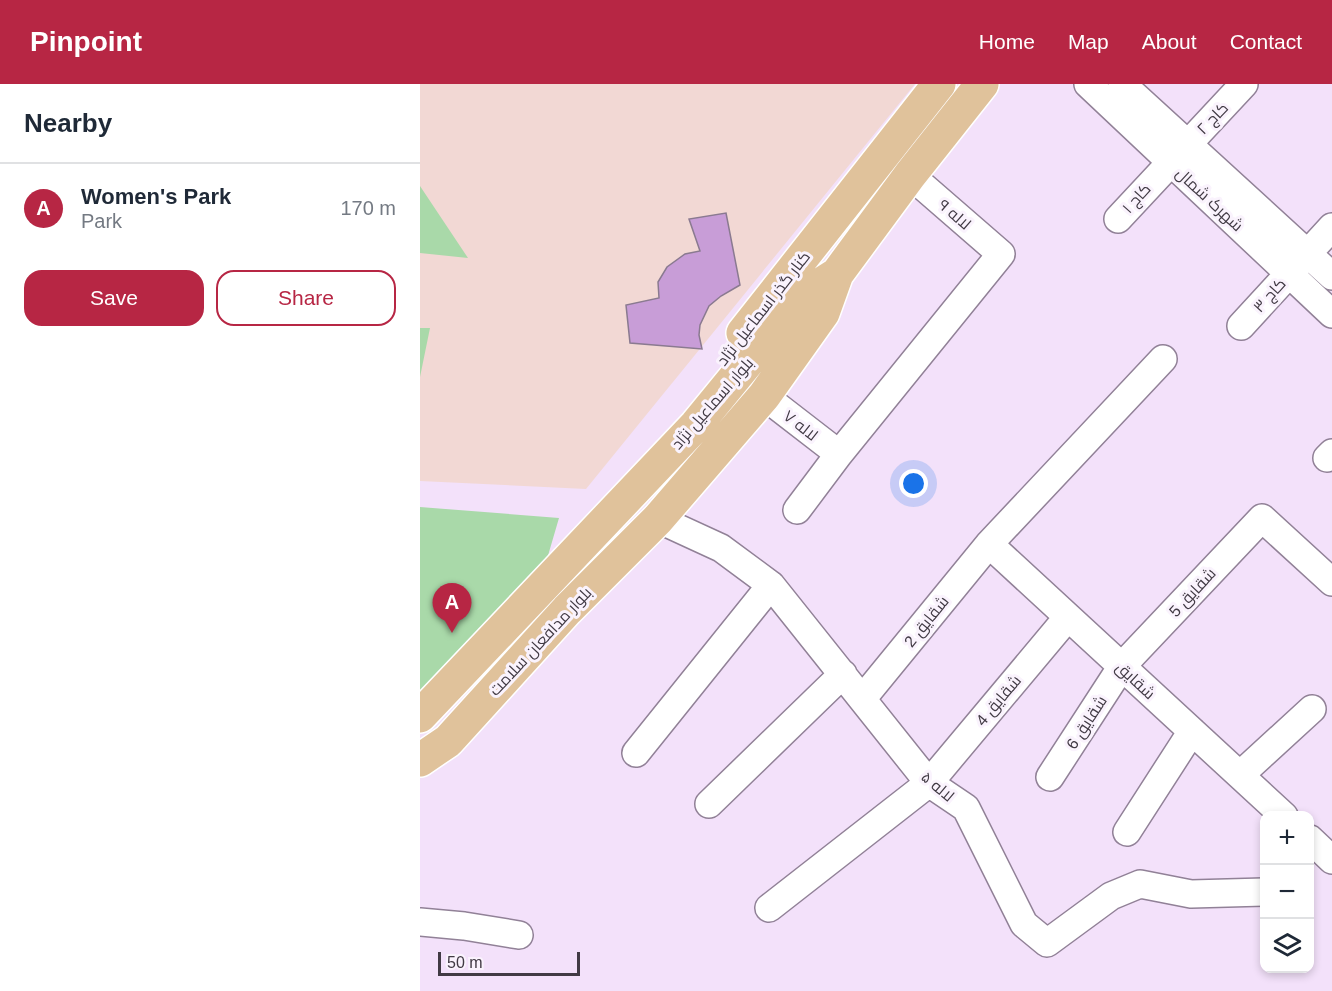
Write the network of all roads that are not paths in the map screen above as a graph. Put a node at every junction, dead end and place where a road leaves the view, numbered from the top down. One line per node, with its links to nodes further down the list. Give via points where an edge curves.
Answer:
1 (939, 84): 20 (main road, کنار گذر اسماعیل نژاد, via 645,452)
2 (982, 84): 7 (main road, بلوار اسماعیل نژاد)
3 (1122, 84): 6 (street, شهرک شمال)
4 (1244, 84): 6 (street, کاج ۲)
5 (1091, 85): 6 (street, شهرک شمال)
6 (1179, 152): 8 (street, کاج ۱); 10 (street, شهرک شمال)
7 (910, 175): 11 (main road, بلوار اسماعیل نژاد); 17 (street, لاله ۹, via 1001,254)
8 (1118, 219)
9 (1332, 227): 10 (street, کاج ۳)
10 (1298, 263): 12 (street, شهرک شمال); 13 (street, شهرک شمال); 14 (street, کاج ۳)
11 (837, 274): 16 (main road, بلوار اسماعیل نژاد, via 822,313); 20 (main road, بلوار اسماعیل نژاد, via 801,297 696,426)
12 (1332, 276)
13 (1332, 314)
14 (1241, 326)
15 (1163, 359): 21 (street, شقايق 2)
16 (764, 396): 17 (street, لاله ۷); 19 (main road, بلوار اسماعیل نژاد)
17 (839, 454): 18 (street)
18 (797, 510)
19 (658, 519): 23 (street, لاله ۵, via 721,548); 32 (main road, بلوار مدافعان سلامت, via 567,610 448,741)
20 (591, 535): 29 (main road)
21 (989, 544): 24 (street, شقايق); 27 (street, شقايق 2)
22 (1332, 582): 25 (street, شقايق 5, via 1262,518)
23 (771, 585): 26 (street, لاله ۵); 31 (street)
24 (1068, 617): 25 (street, شقايق); 35 (street, شقايق 4)
25 (1122, 666): 30 (street, شقايق); 34 (street, شقايق 6)
26 (843, 674): 27 (street, لاله ۵); 36 (street)
27 (864, 698): 35 (street, لاله ۵)
28 (1312, 709): 33 (street)
29 (420, 716)
30 (1192, 731): 33 (street, شقايق); 38 (street)
31 (636, 753)
32 (420, 760)
33 (1240, 775): 37 (street, شقايق)
34 (1050, 777)
35 (929, 783): 41 (street, لاله ۵, via 966,808 1024,924 1047,943 1111,896 1140,884 1191,894); 42 (street, شقايق 4)
36 (709, 804)
37 (1279, 811)
38 (1127, 832)
39 (1314, 843): 40 (street)
40 (1332, 860)
41 (1260, 892)
42 (769, 908)
43 (420, 922): 44 (street)
44 (519, 935)

